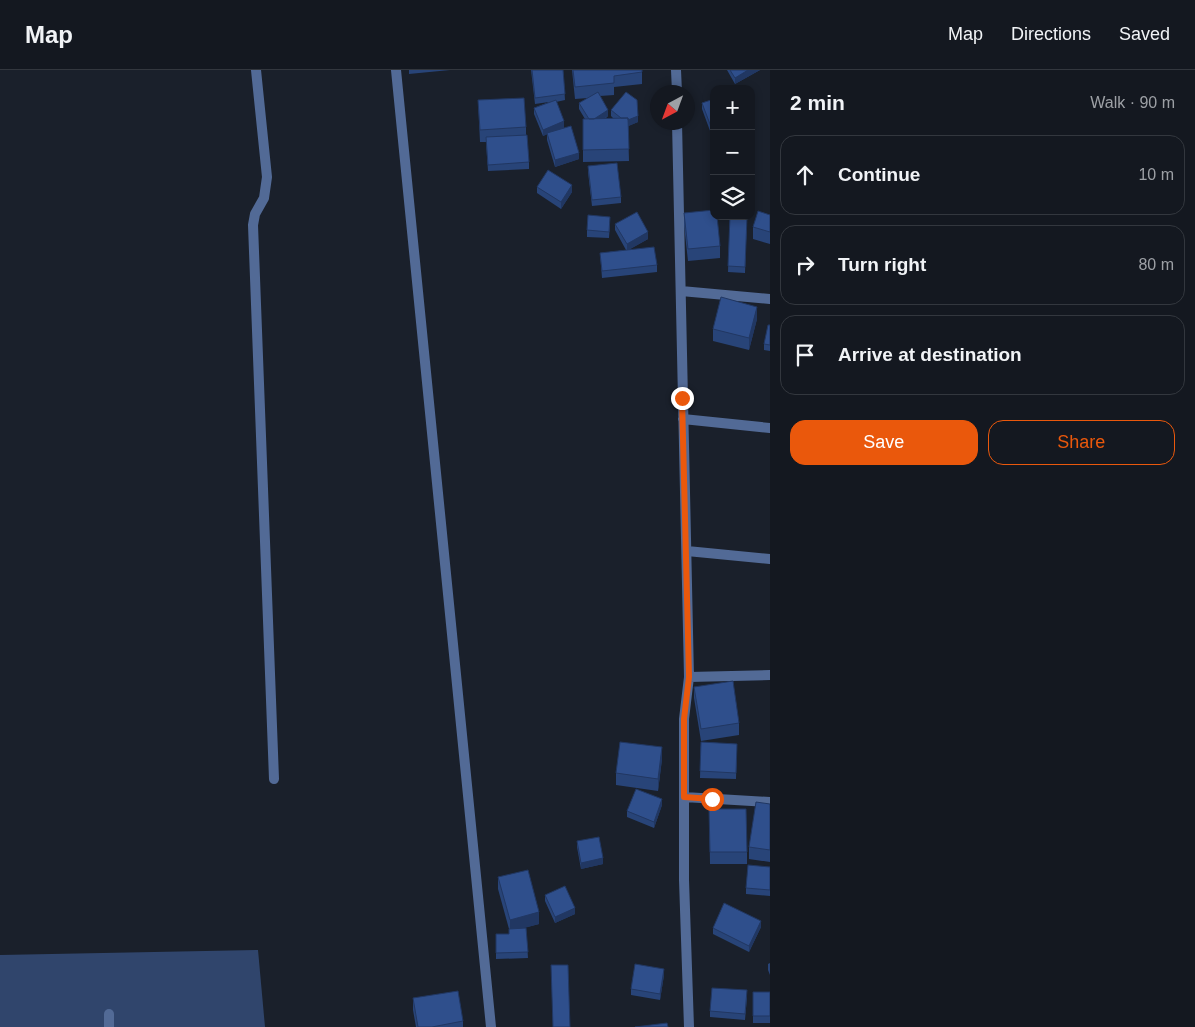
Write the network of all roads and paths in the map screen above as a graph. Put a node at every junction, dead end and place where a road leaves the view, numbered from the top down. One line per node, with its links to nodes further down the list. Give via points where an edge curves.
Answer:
1 (256, 70): 14 (street, via 267,177 264,198 253,225)
2 (396, 70): 19 (street)
3 (676, 70): 4 (street)
4 (677, 85)
5 (677, 130): 6 (street)
6 (681, 291): 7 (street); 8 (street)
7 (770, 299)
8 (683, 420): 9 (street); 10 (street)
9 (770, 428)
10 (687, 550): 11 (street); 13 (street)
11 (770, 559)
12 (770, 674): 13 (street)
13 (689, 677): 15 (street, via 684,719)
14 (274, 779)
15 (684, 797): 16 (street); 20 (street)
16 (770, 802)
17 (109, 1014): 18 (street)
18 (109, 1027)
19 (491, 1027)
20 (689, 1027)

